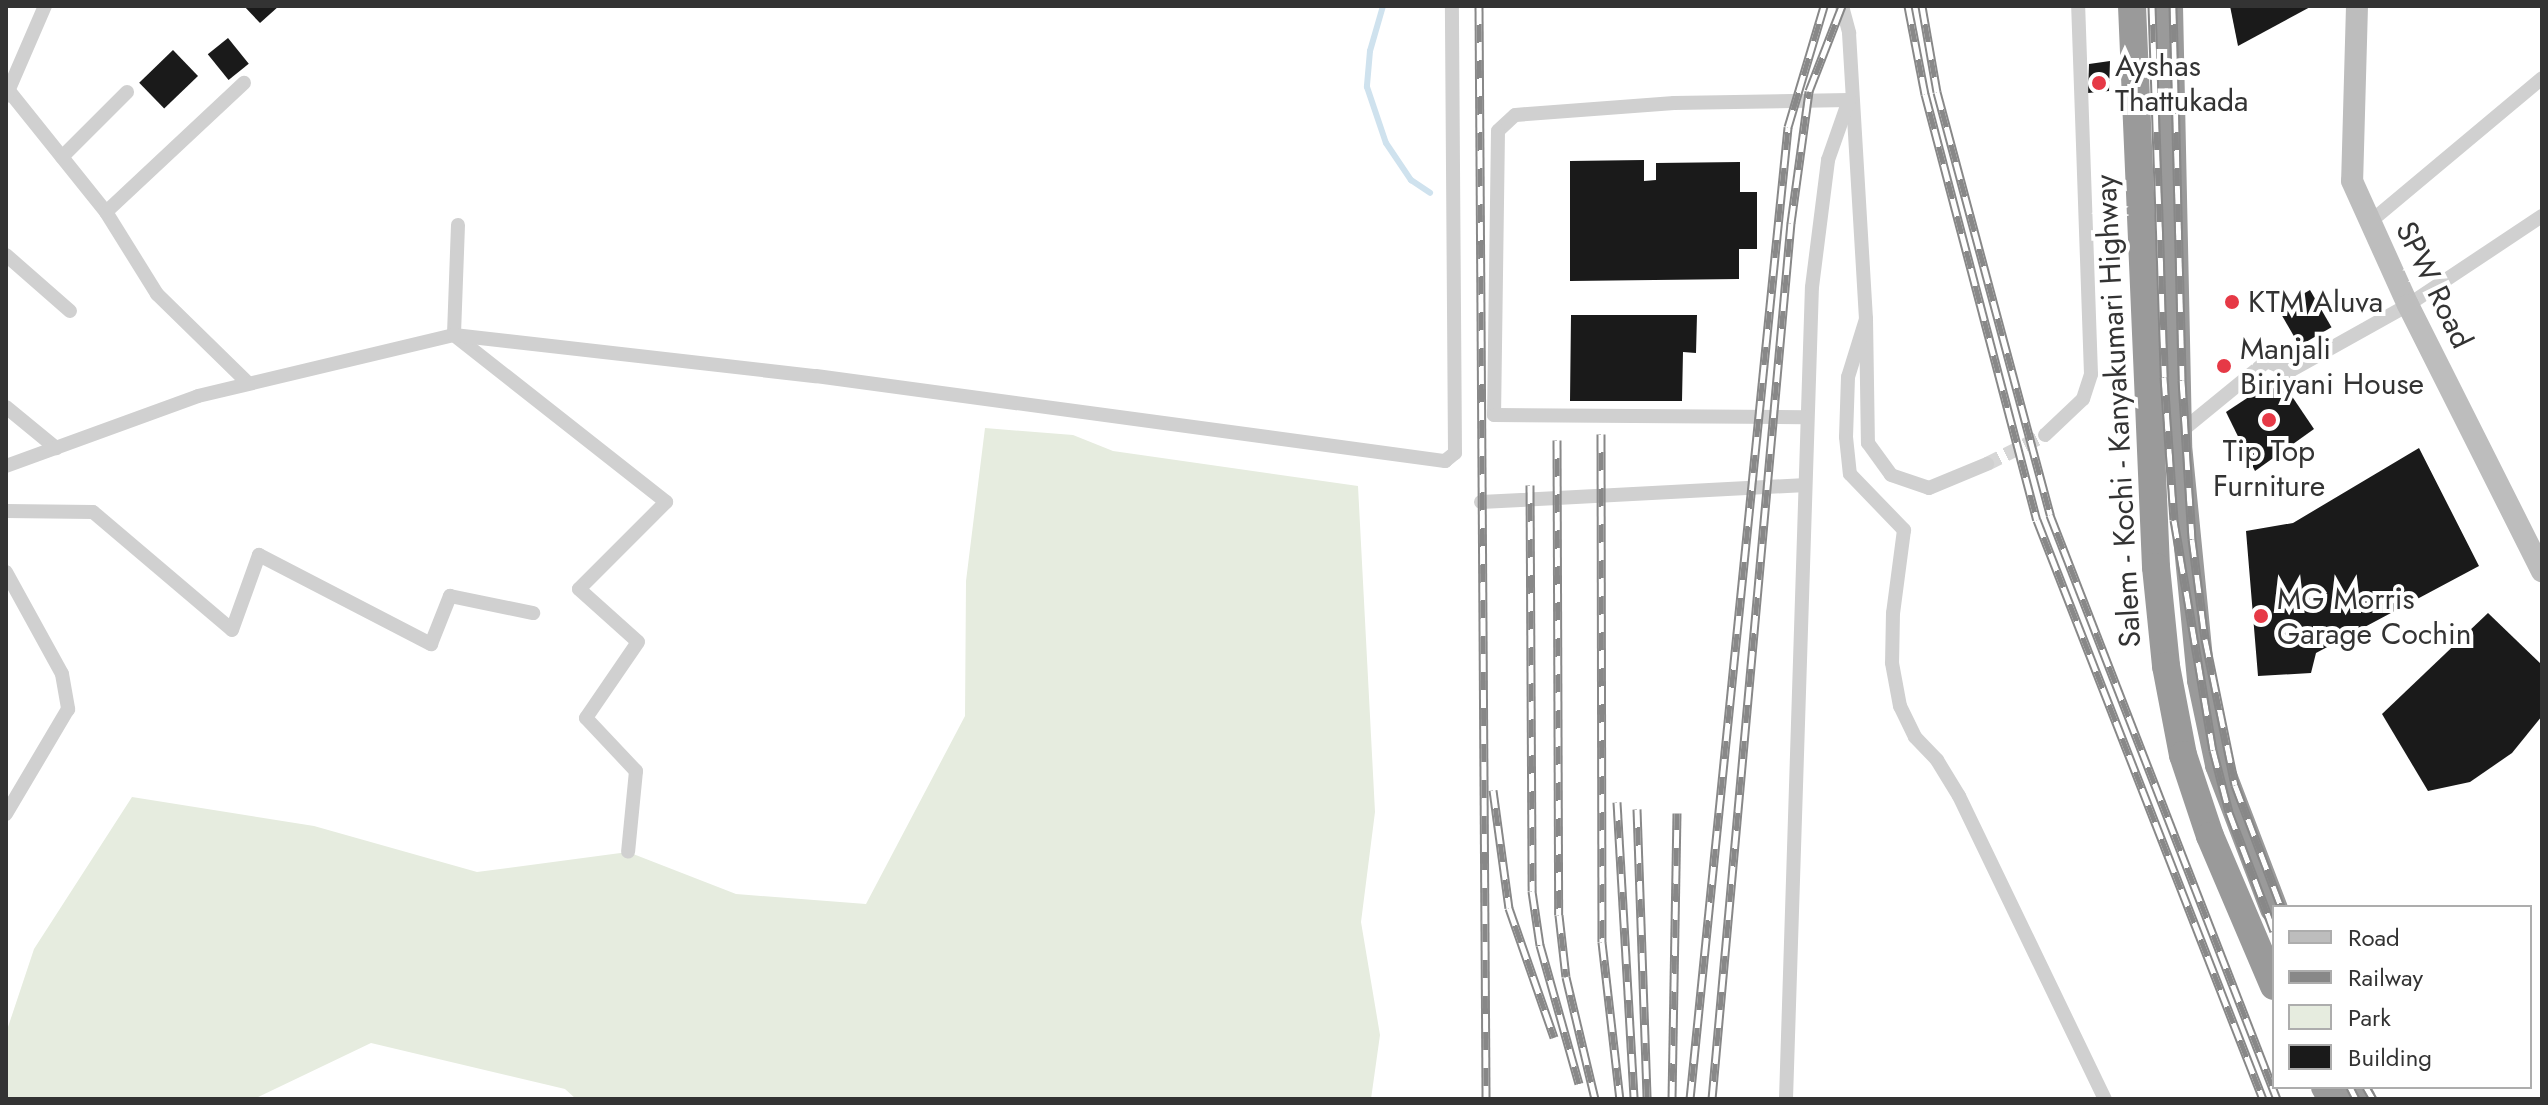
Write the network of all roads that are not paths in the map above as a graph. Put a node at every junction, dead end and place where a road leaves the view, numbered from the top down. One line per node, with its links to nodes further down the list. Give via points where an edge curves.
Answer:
1 (45, 6): 11 (street)
2 (1452, 6): 22 (street, via 1455,453 1445,461 816,376)
3 (1842, 6): 12 (street, via 1849,33)
4 (2078, 6): 27 (street, via 2091,374 2083,399)
5 (2132, 6): 40 (highway, Salem - Kochi - Kanyakumari Highway, via 2156,567 2166,666 2183,755)
6 (2169, 6): 26 (highway, Salem - Kochi - Kanyakumari Highway)
7 (2357, 6): 16 (street, SPW Road, via 2352,181)
8 (2542, 78): 16 (street)
9 (244, 83): 14 (street)
10 (127, 92): 13 (street)
11 (7, 94): 13 (street)
12 (1849, 100): 21 (street); 25 (street, via 1828,160 1812,287); 25 (street, via 1674,103 1515,115 1498,131 1494,415)
13 (62, 157): 14 (street)
14 (106, 212): 23 (street, via 157,294)
15 (2542, 216): 19 (street)
16 (2370, 222): 19 (street, SPW Road)
17 (458, 225): 22 (street)
18 (6, 255): 20 (street)
19 (2408, 305): 26 (street, via 2290,371 2267,361); 34 (street, SPW Road)
20 (70, 311)
21 (1866, 319): 29 (street, via 1868,443 1877,460 1891,475 1929,488); 42 (street, via 1848,377 1846,437 1850,474 1904,530 1893,613 1892,663 1900,706 1915,737 1959,796)
22 (454, 335): 23 (street); 38 (street, via 666,502 579,589 638,642 586,718 636,771)
23 (248, 383): 28 (street)
24 (6, 407): 28 (street)
25 (1805, 417): 31 (street)
26 (2178, 433): 39 (highway, Salem - Kochi - Kanyakumari Highway, via 2201,680 2219,765)
27 (2045, 435)
28 (56, 448): 30 (street)
29 (1987, 464)
30 (6, 466)
31 (1802, 485): 32 (street); 41 (street)
32 (1481, 502)
33 (6, 511): 36 (street, via 93,512 232,630 259,555 431,644 450,596)
34 (2542, 571)
35 (6, 572): 37 (street, via 62,674 68,709)
36 (533, 613)
37 (6, 814)
38 (628, 852)
39 (2272, 905)
40 (2272, 981)
41 (1786, 1099)
42 (2105, 1099)

